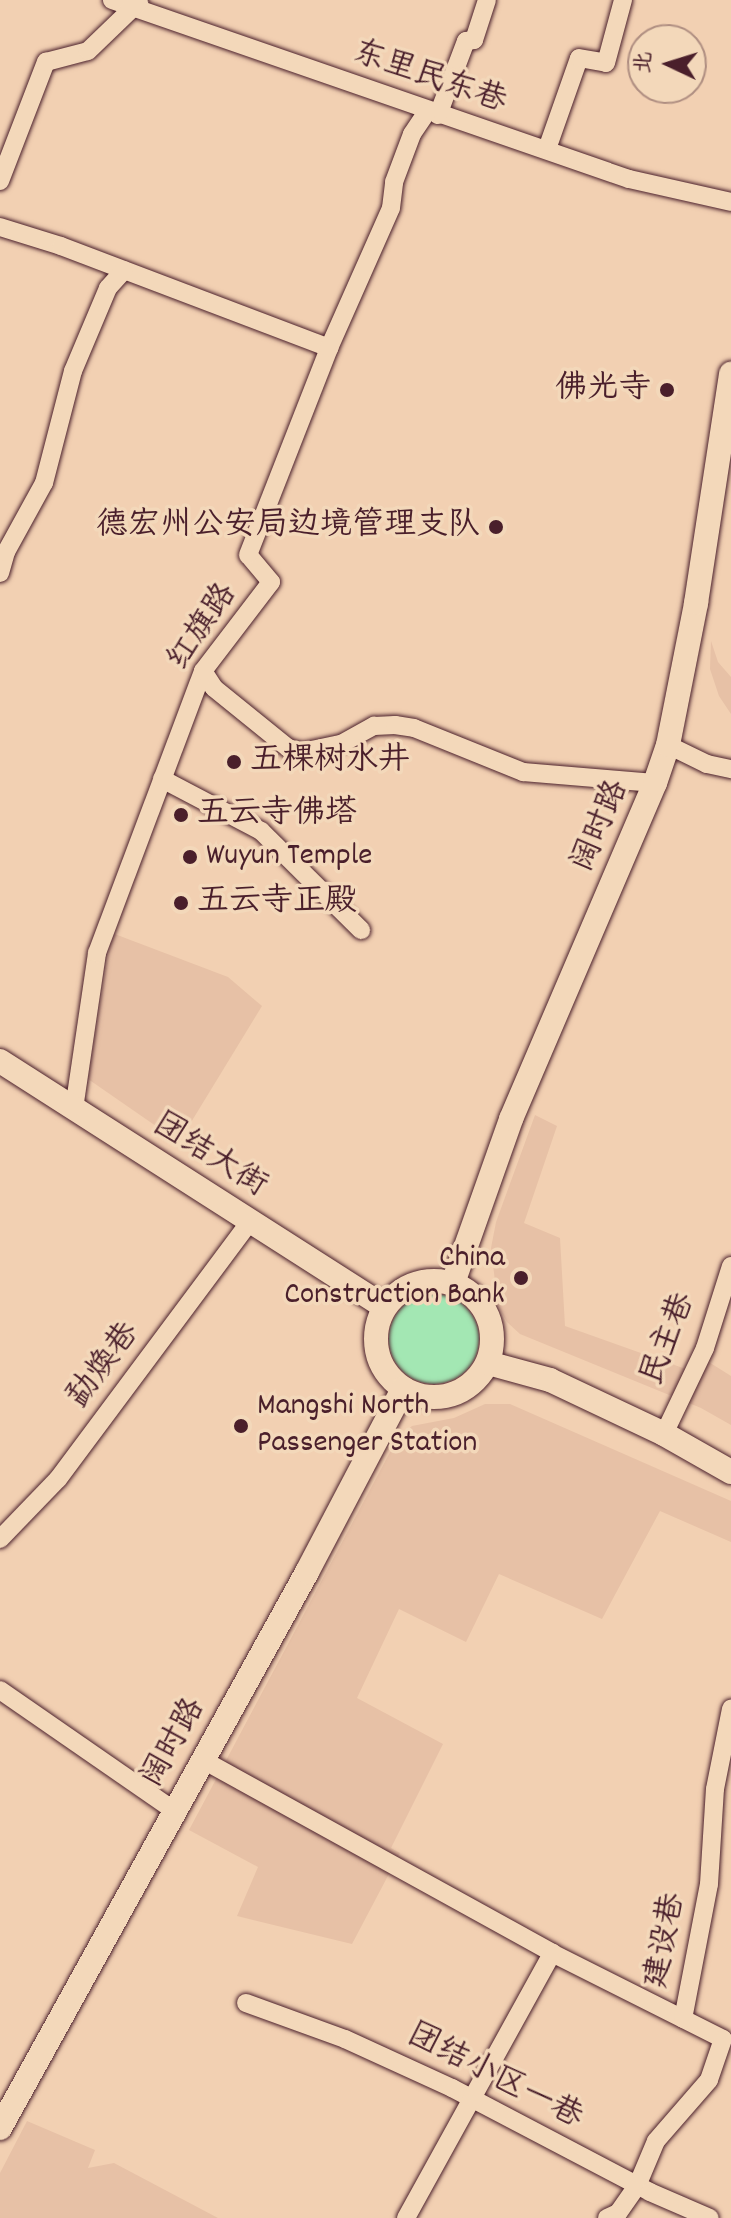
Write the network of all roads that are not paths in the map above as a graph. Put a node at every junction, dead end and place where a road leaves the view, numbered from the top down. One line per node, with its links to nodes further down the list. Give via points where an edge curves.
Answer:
1 (112, 0): 4 (street, 东里民东巷)
2 (487, 0): 5 (street, 红旗路, via 474,40 466,41)
3 (623, 0): 6 (street, via 606,63 579,58)
4 (137, 4): 5 (street, 东里民东巷); 7 (street, via 88,51 46,62)
5 (433, 114): 6 (street, 东里民东巷); 11 (street, 红旗路, via 412,134 394,182 391,208)
6 (547, 149): 8 (street, 东里民东巷, via 629,179)
7 (0, 181)
8 (731, 202)
9 (0, 227): 10 (street)
10 (124, 270): 11 (street); 13 (street, via 108,288 73,371 44,483)
11 (329, 348): 14 (street, 红旗路, via 248,555 271,582)
12 (731, 374): 15 (main road, 阔时路)
13 (0, 573)
14 (203, 671): 17 (street, 红旗路); 18 (street, via 214,688 288,748 313,752 374,726 395,725 523,772)
15 (668, 745): 16 (street); 18 (main road, 阔时路)
16 (731, 769)
17 (162, 779): 19 (street, via 261,831); 21 (street, 红旗路, via 97,953)
18 (655, 783): 24 (main road, 阔时路, via 511,1119)
19 (361, 930)
20 (0, 1061): 21 (main road, 团结大街)
21 (74, 1109): 22 (main road, 团结大街)
22 (250, 1221): 25 (main road, 团结大街); 30 (street, 勐焕巷, via 58,1479)
23 (731, 1266): 28 (street, 民主巷, via 705,1348)
24 (453, 1283): 25 (main road, via 414,1283); 26 (main road, via 483,1306 491,1324)
25 (384, 1307): 27 (main road, via 375,1343 384,1369)
26 (488, 1363): 27 (main road, via 469,1386 441,1398); 28 (main road, via 550,1380)
27 (403, 1389): 33 (main road, 阔时路)
28 (664, 1434): 29 (main road)
29 (731, 1472)
30 (0, 1539)
31 (0, 1690): 34 (street)
32 (731, 1709): 37 (street, 建设巷, via 715,1789 709,1884)
33 (203, 1760): 34 (main road, 阔时路); 35 (street)
34 (175, 1811): 39 (main road, 阔时路)
35 (552, 1953): 37 (street); 38 (street)
36 (246, 2003): 38 (street, 团结小区一巷, via 345,2039)
37 (683, 2019): 40 (street, 建设巷, via 723,2039 709,2080 656,2141)
38 (471, 2098): 40 (street, 团结小区一巷); 41 (street)
39 (0, 2128)
40 (637, 2186): 42 (street, 建设巷, via 618,2213); 43 (street, 团结小区一巷)
41 (406, 2218)
42 (607, 2218)
43 (710, 2218)

